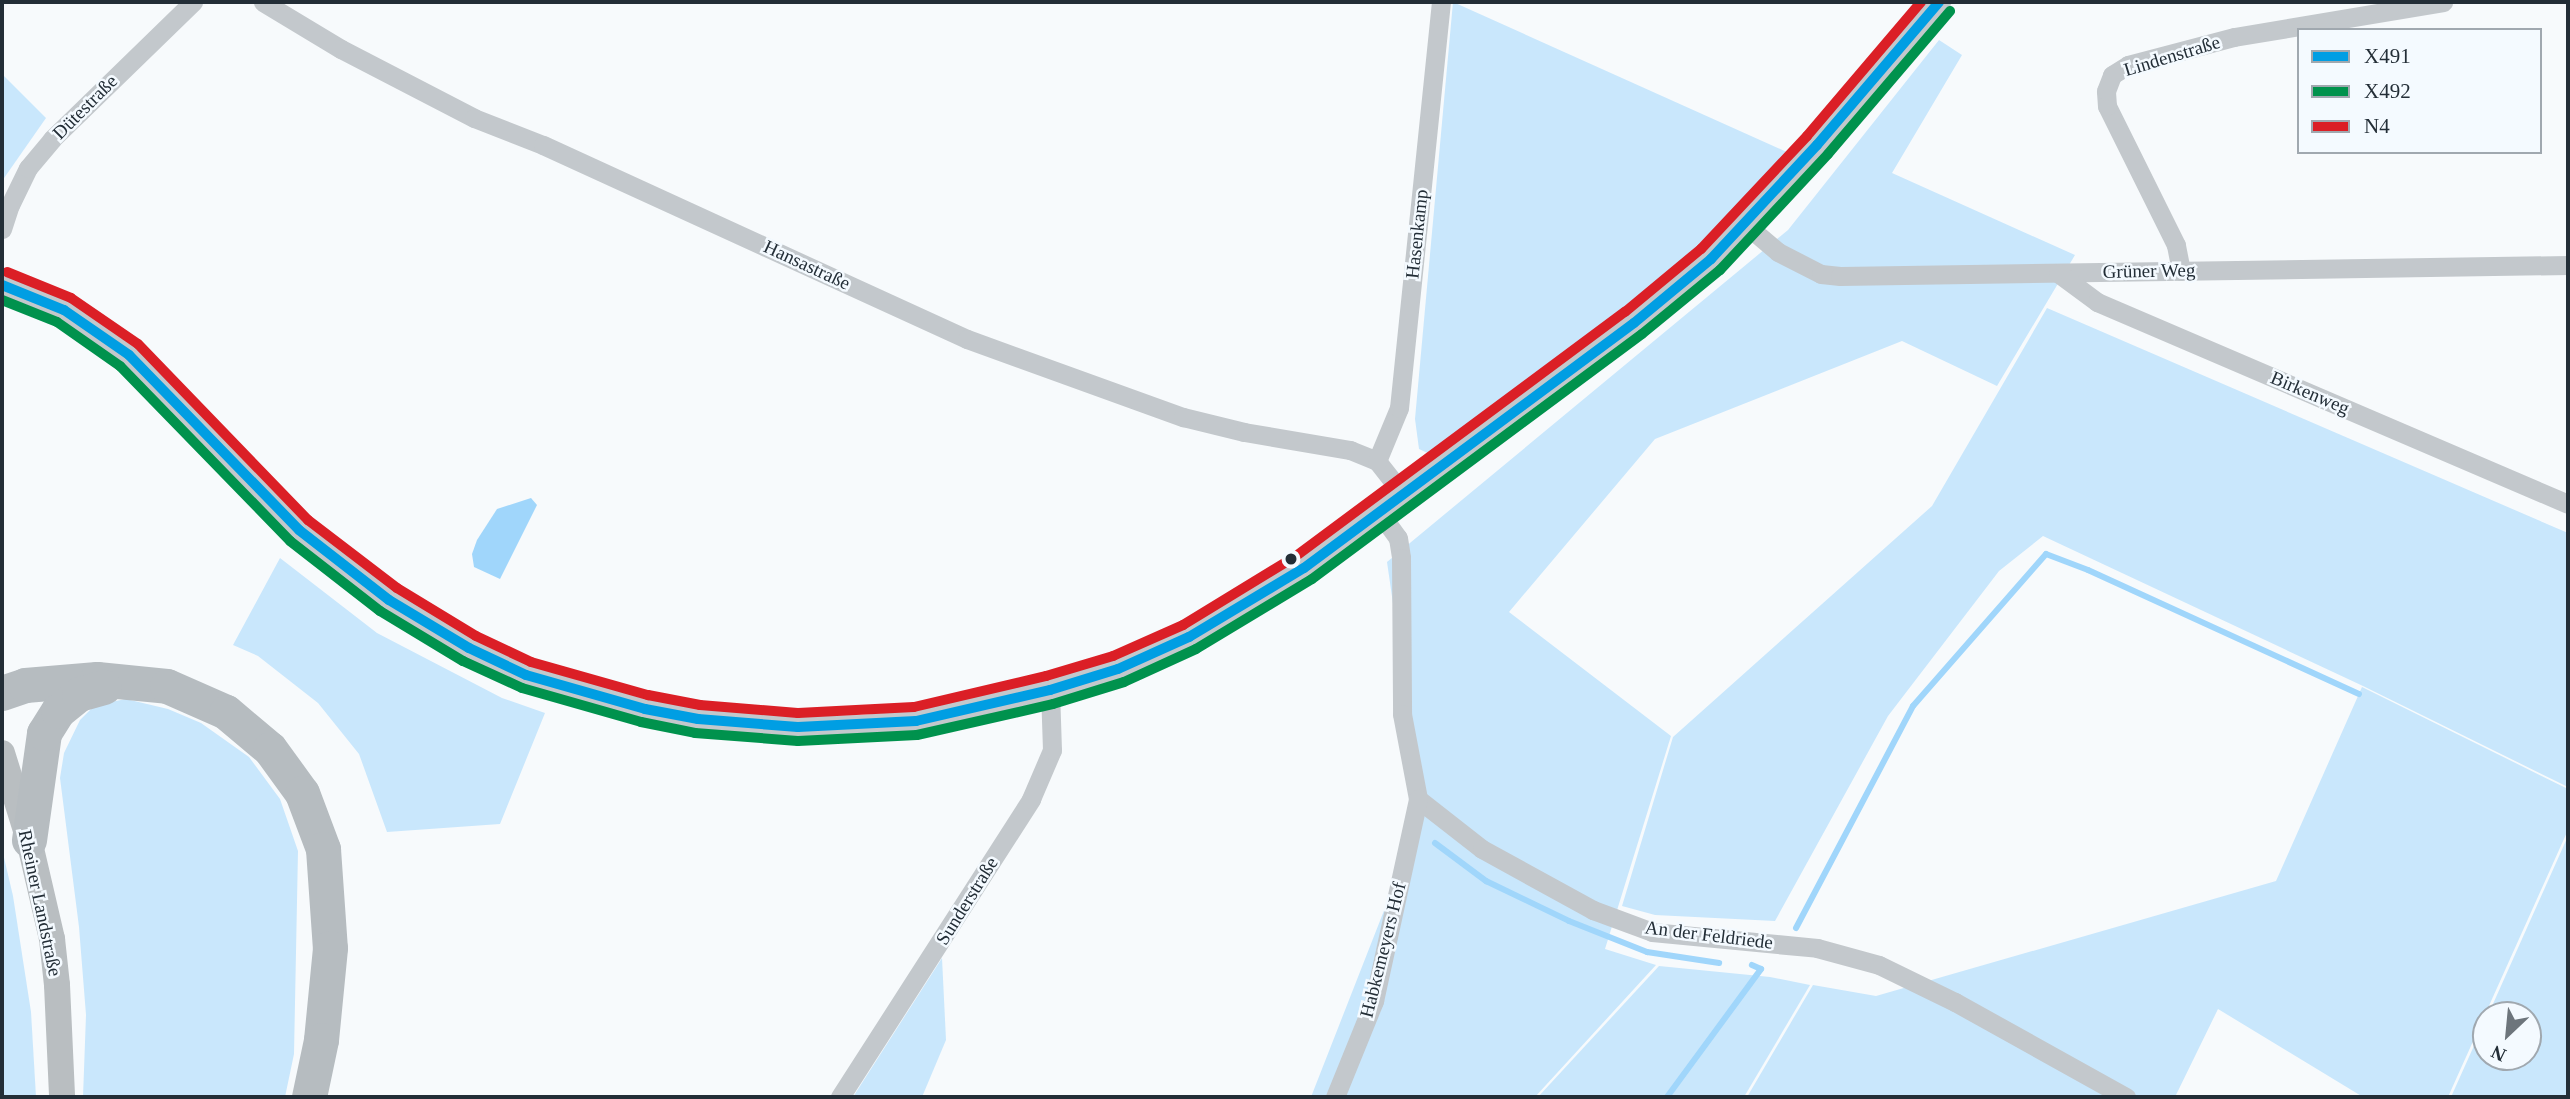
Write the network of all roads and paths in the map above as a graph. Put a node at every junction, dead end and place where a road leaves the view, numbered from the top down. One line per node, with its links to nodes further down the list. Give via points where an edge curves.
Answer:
1 (193, 2): 7 (street, Dütestraße, via 52,139 28,168)
2 (263, 2): 12 (street, Hansastraße, via 341,49 474,118 543,145 967,339 1183,416 1244,432 1350,450)
3 (1441, 2): 12 (street, Hasenkamp, via 1399,408)
4 (1939, 2): 6 (street)
5 (2443, 2): 9 (street, Lindenstraße, via 2234,37 2128,65 2112,75 2107,106 2176,245)
6 (1745, 224): 10 (street, Grüner Weg, via 1778,252 1821,274); 13 (street, via 1634,323)
7 (2, 229)
8 (2568, 265): 9 (street, Grüner Weg)
9 (2181, 271): 10 (street, Grüner Weg)
10 (2058, 273): 14 (street, Birkenweg, via 2097,302)
11 (2, 285): 17 (street, via 64,310 129,355 254,487 340,564 468,648 526,675 645,709 698,719 798,727 916,721)
12 (1377, 461): 13 (street)
13 (1403, 494): 15 (street)
14 (2568, 504)
15 (1379, 512): 17 (street, via 1304,568 1189,637 1118,668); 20 (street, via 1398,538 1401,558 1402,714)
16 (167, 686): 18 (highway, via 97,679 25,685); 21 (highway, via 98,687 79,694 58,711 44,733); 22 (highway, via 226,712 270,749 302,793 323,849 330,947)
17 (1050, 690): 26 (street, Sunderstraße, via 1052,750 1031,799)
18 (2, 693)
19 (2, 753): 21 (main road, Rheiner Landstraße)
20 (1418, 799): 27 (street, Habkemeyers Hof, via 1374,1001); 28 (street, An der Feldriede, via 1482,849 1593,909 1652,932 1817,948 1879,965)
21 (29, 840): 23 (main road, Rheiner Landstraße, via 52,939)
22 (321, 1040): 24 (highway); 25 (highway)
23 (62, 1097)
24 (309, 1097)
25 (324, 1097)
26 (840, 1097)
27 (1335, 1097)
28 (2126, 1097)

